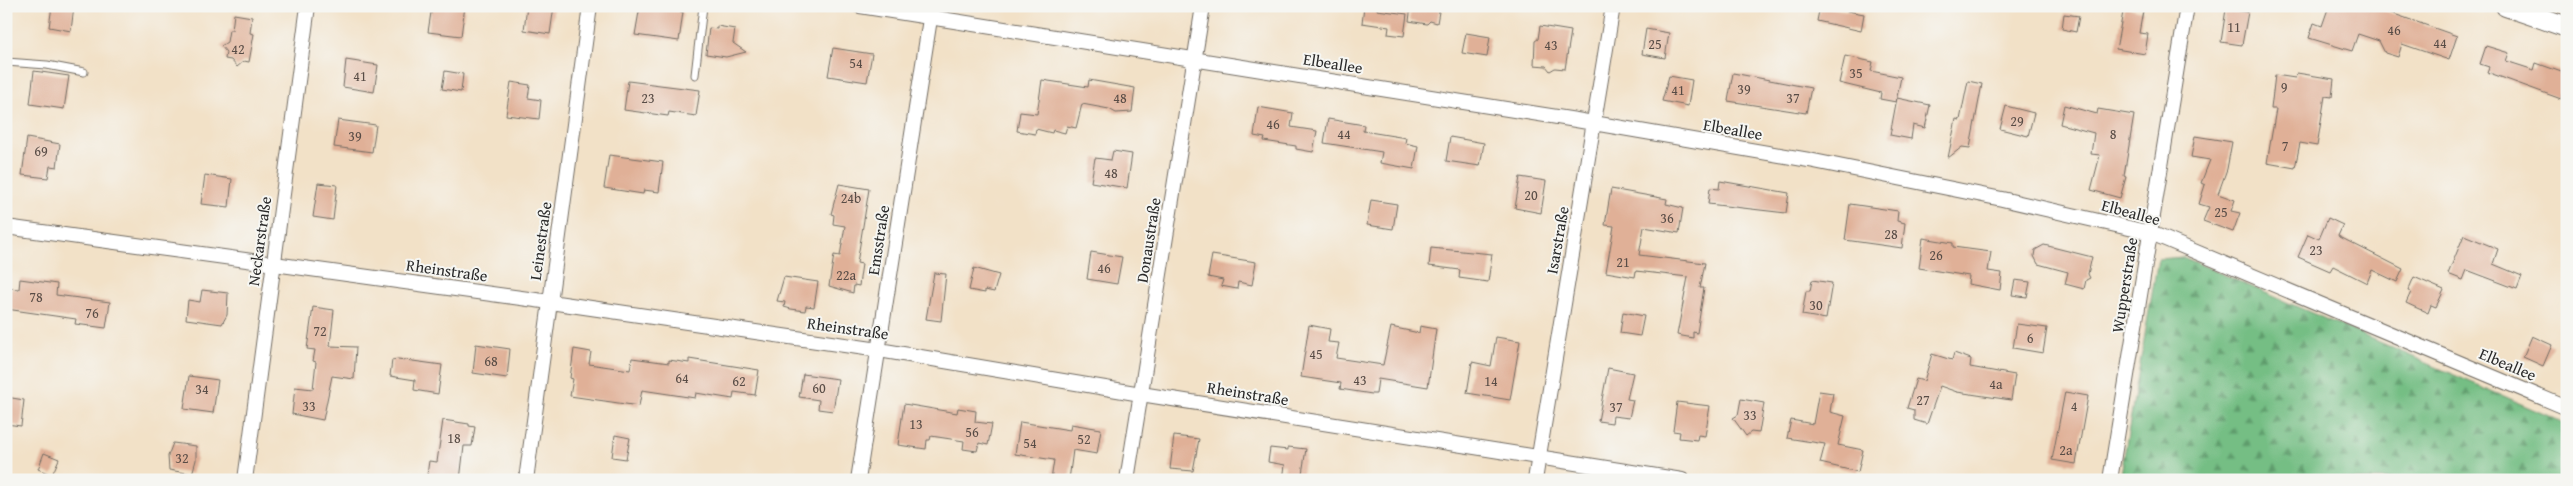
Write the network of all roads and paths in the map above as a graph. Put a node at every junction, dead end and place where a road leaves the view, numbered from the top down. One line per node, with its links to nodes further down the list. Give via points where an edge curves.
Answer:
1 (308, 6): 18 (street, Neckarstraße)
2 (590, 6): 19 (street, Leinestraße)
3 (703, 6): 14 (lane)
4 (860, 6): 9 (street, Elbeallee)
5 (1203, 6): 11 (street, Donaustraße)
6 (1613, 6): 15 (street, Isarstraße)
7 (2187, 6): 17 (street, Wupperstraße)
8 (2506, 6): 10 (street)
9 (932, 11): 11 (street, Elbeallee); 20 (street, Emsstraße)
10 (2567, 28)
11 (1195, 59): 15 (street, Elbeallee); 21 (street, Donaustraße)
12 (6, 62): 13 (lane)
13 (84, 72)
14 (696, 76)
15 (1594, 123): 17 (street, Elbeallee, via 1851,168); 23 (street, Isarstraße)
16 (6, 226): 18 (street, Rheinstraße)
17 (2151, 233): 22 (street, Elbeallee); 30 (street, Wupperstraße)
18 (274, 263): 19 (street, Rheinstraße); 24 (street, Neckarstraße)
19 (550, 302): 20 (street, Rheinstraße); 25 (street, Leinestraße)
20 (879, 350): 21 (street, Rheinstraße); 26 (street, Emsstraße)
21 (1141, 394): 23 (street, Rheinstraße); 27 (street, Donaustraße)
22 (2567, 408)
23 (1538, 457): 28 (street, Isarstraße); 29 (street, Rheinstraße)
24 (245, 480)
25 (526, 480)
26 (858, 480)
27 (1127, 480)
28 (1535, 480)
29 (1682, 480)
30 (2110, 480)

